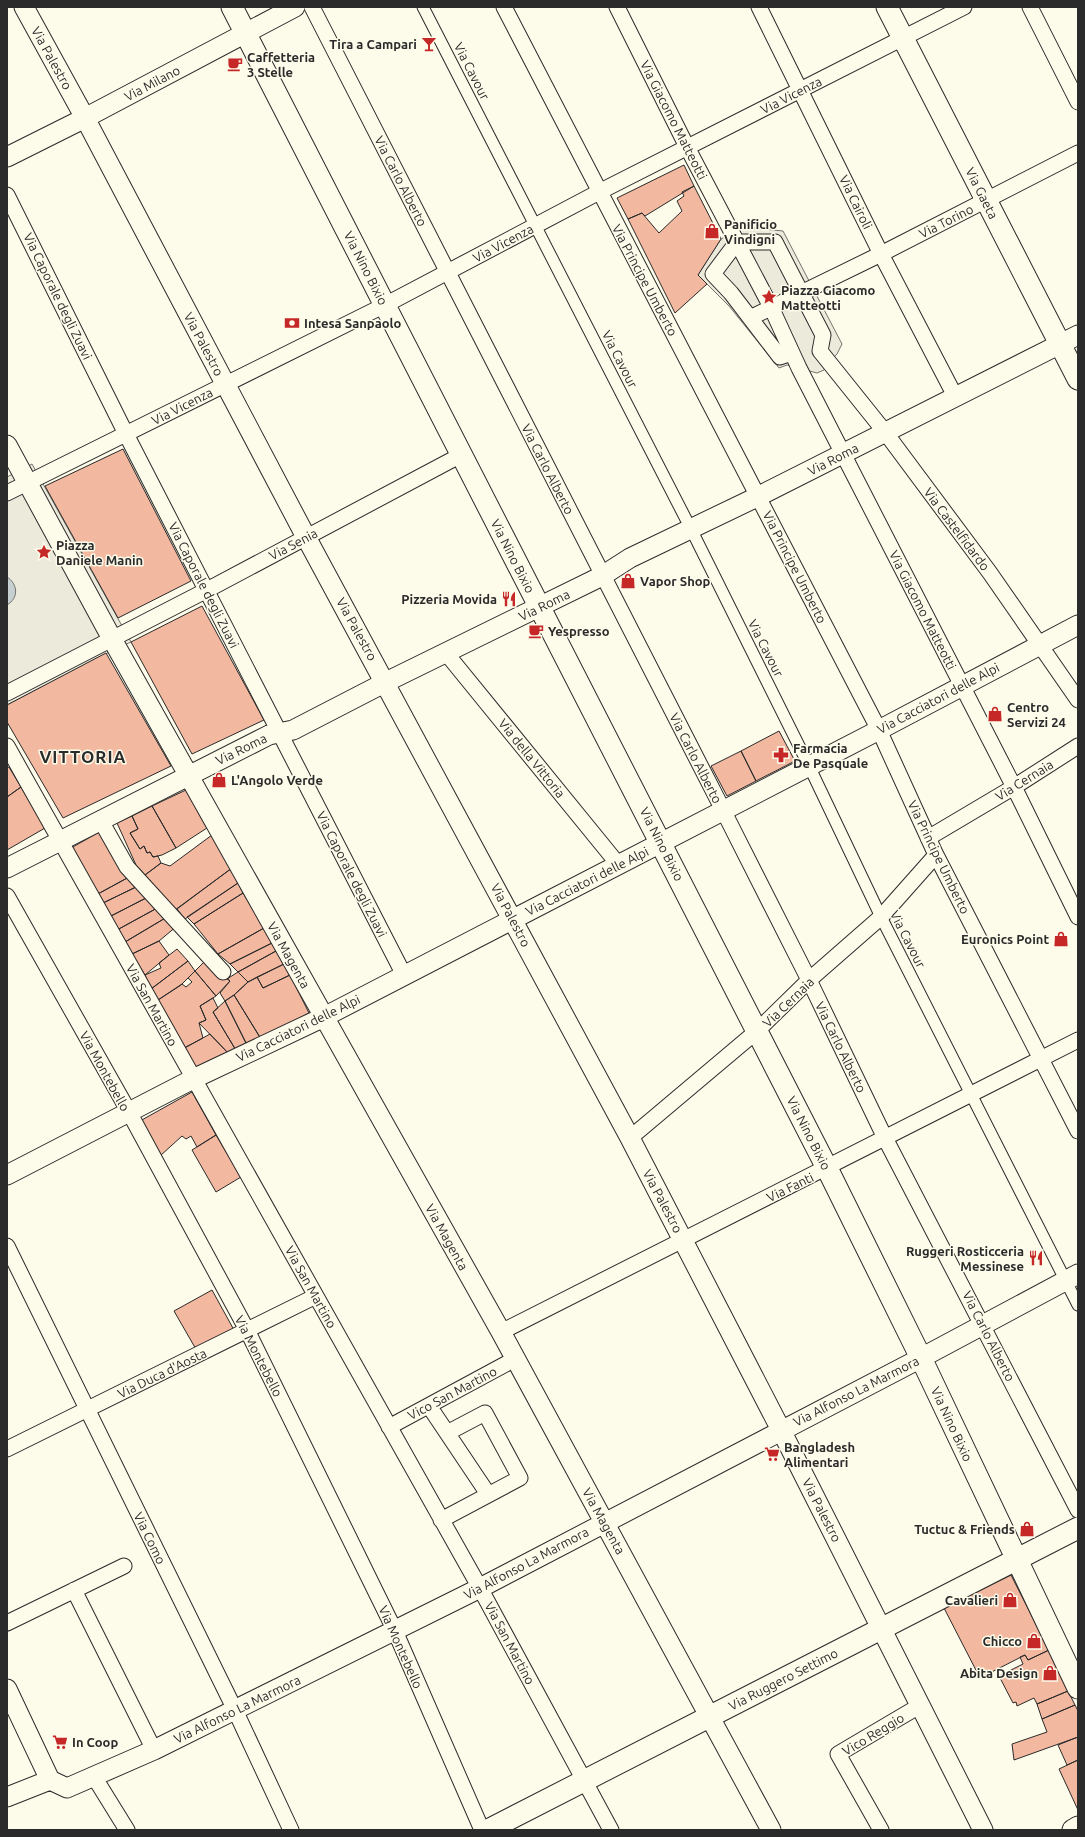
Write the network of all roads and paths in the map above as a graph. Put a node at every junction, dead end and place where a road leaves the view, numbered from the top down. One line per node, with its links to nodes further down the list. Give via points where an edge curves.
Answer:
1 (24, 7): 16 (street, Via Palestro)
2 (232, 7): 12 (main road, Via Nino Bixio)
3 (296, 7): 12 (street, Via Milano)
4 (312, 7): 26 (street, Via Carlo Alberto)
5 (423, 7): 23 (street, Via Cavour)
6 (504, 7): 20 (street, Via Principe Umberto)
7 (617, 7): 17 (street, Via Giacomo Matteotti)
8 (760, 7): 14 (street, Via Cairoli)
9 (887, 7): 13 (main road, Via Gaeta)
10 (964, 7): 13 (street, Via Vicenza)
11 (1030, 7): 15 (street)
12 (245, 34): 16 (street, Via Milano); 28 (main road, Via Nino Bixio)
13 (903, 39): 14 (street, Via Vicenza); 22 (main road, Via Gaeta)
14 (800, 90): 17 (street, Via Vicenza); 25 (street, Via Cairoli)
15 (1078, 102)
16 (85, 118): 19 (street, Via Milano); 34 (street, Via Palestro)
17 (687, 148): 20 (street, Via Vicenza); 24 (street, Via Giacomo Matteotti)
18 (1078, 153): 22 (street, Via Torino)
19 (7, 157)
20 (599, 192): 23 (street, Via Vicenza); 43 (street, Via Principe Umberto)
21 (7, 195): 37 (street, Via Caporale degli Zuavi)
22 (985, 201): 25 (street, Via Torino); 31 (main road, Via Gaeta)
23 (536, 226): 26 (street, Via Vicenza); 44 (street, Via Cavour)
24 (734, 238): 27 (street, Via Castelfidardo, via 775,242); 29 (street, Via Giacomo Matteotti); 30 (street, via 713,274)
25 (881, 254): 27 (street, Via Torino); 35 (street, Via Cairoli)
26 (448, 272): 28 (street, Via Vicenza); 46 (street, Via Carlo Alberto)
27 (807, 291): 29 (street, Via Torino); 36 (street, Via Castelfidardo, via 823,335 820,351)
28 (385, 305): 34 (street, Via Vicenza); 40 (main road, Via Nino Bixio)
29 (771, 307): 30 (street, Via Torino); 32 (street, Via Giacomo Matteotti)
30 (750, 318): 32 (street, via 780,357)
31 (1069, 340): 33 (main road, Via Gaeta); 35 (street, Via Roma)
32 (792, 353): 39 (street, Via Giacomo Matteotti)
33 (1078, 379)
34 (225, 384): 37 (street, Via Vicenza); 45 (street, Via Palestro)
35 (955, 396): 36 (street, Via Roma)
36 (885, 432): 39 (street, Via Roma); 51 (street, Via Castelfidardo, via 990,573)
37 (126, 434): 41 (street, Via Vicenza); 47 (street, Via Caporale degli Zuavi)
38 (7, 445): 41 (street)
39 (844, 454): 43 (street, Via Roma); 54 (street, Via Giacomo Matteotti)
40 (461, 455): 45 (street, Via Senia); 48 (main road, Via Nino Bixio)
41 (30, 477): 42 (street, Via Vicenza); 50 (street, Via Magenta)
42 (7, 494)
43 (759, 496): 44 (street, Via Roma); 57 (street, Via Principe Umberto)
44 (691, 528): 46 (street, Via Roma, via 630,558); 61 (street, Via Cavour)
45 (306, 537): 47 (street, Via Senia); 53 (street, Via Palestro)
46 (602, 576): 48 (street, Via Roma); 64 (street, Via Carlo Alberto)
47 (207, 590): 50 (street, Via Senia); 58 (street, Via Caporale degli Zuavi)
48 (539, 608): 52 (street, Via Roma); 68 (main road, Via Nino Bixio)
49 (1078, 624): 51 (street, Via Cacciatori delle Alpi)
50 (118, 639): 55 (street, Via Senia); 62 (street, Via Magenta)
51 (1039, 644): 54 (street, Via Cacciatori delle Alpi); 56 (street, Via Castelfidardo)
52 (446, 653): 53 (street, Via Roma); 70 (street, Via della Vittoria)
53 (386, 682): 58 (street, Via Roma, via 293,730); 75 (street, Via Palestro)
54 (962, 686): 57 (street, Via Cacciatori delle Alpi); 63 (street, Via Giacomo Matteotti)
55 (7, 693)
56 (1078, 700)
57 (879, 730): 61 (street, Via Cacciatori delle Alpi); 66 (street, Via Principe Umberto)
58 (280, 733): 62 (street, Via Roma, via 269,735); 77 (street, Via Caporale degli Zuavi)
59 (7, 746): 67 (street, Via San Martino)
60 (1078, 746): 63 (street, Via Cernaia)
61 (809, 766): 64 (street, Via Cacciatori delle Alpi); 73 (street, Via Cavour)
62 (188, 776): 65 (street, Via Roma); 79 (street, Via Magenta)
63 (1014, 787): 66 (street, Via Cernaia); 74 (street, Via Giacomo Matteotti)
64 (723, 810): 68 (street, Via Cacciatori delle Alpi); 78 (street, Via Carlo Alberto)
65 (101, 821): 67 (street, Via Roma); 76 (street, via 127,867)
66 (928, 838): 69 (street, Via Principe Umberto)
67 (61, 840): 71 (street, Via Roma); 83 (street, Via San Martino)
68 (661, 843): 70 (street, Via Cacciatori delle Alpi); 80 (main road, Via Nino Bixio)
69 (936, 855): 73 (street, Via Cernaia); 82 (street, Via Principe Umberto)
70 (618, 864): 75 (street, Via Cacciatori delle Alpi)
71 (7, 868)
72 (7, 896): 85 (street, Via Montebello)
73 (882, 917): 78 (street, Via Cernaia); 84 (street, Via Cavour)
74 (1078, 917)
75 (513, 919): 77 (street, Via Cacciatori delle Alpi); 87 (street, Via Palestro)
76 (224, 972)
77 (404, 974): 79 (street, Via Cacciatori delle Alpi)
78 (809, 980): 80 (street, Via Cernaia); 88 (street, Via Carlo Alberto)
79 (324, 1017): 83 (street, Via Cacciatori delle Alpi); 98 (street, Via Magenta)
80 (757, 1031): 87 (street, Via Cernaia); 89 (main road, Via Nino Bixio)
81 (1078, 1040): 82 (street, Via Fanti)
82 (1042, 1059): 84 (street, Via Fanti); 86 (street, Via Principe Umberto)
83 (193, 1079): 85 (street, Via Cacciatori delle Alpi); 94 (street, Via San Martino)
84 (970, 1094): 88 (street, Via Fanti); 93 (street, Via Cavour)
85 (128, 1112): 90 (street, Via Cacciatori delle Alpi); 97 (street, Via Montebello)
86 (1078, 1131)
87 (630, 1138): 91 (street, Via Palestro)
88 (885, 1138): 89 (street, Via Fanti); 96 (street, Via Carlo Alberto)
89 (827, 1168): 91 (street, Via Fanti); 99 (main road, Via Nino Bixio)
90 (7, 1175)
91 (683, 1240): 98 (street, Via Fanti); 104 (street, Via Palestro)
92 (7, 1246): 102 (street, Via Como)
93 (1072, 1277): 95 (street, Via Cavour); 96 (street, Via Alfonso La Marmora)
94 (316, 1296): 97 (street, Via Duca d'Aosta); 103 (street, Via San Martino)
95 (1078, 1305)
96 (983, 1324): 99 (street, Via Alfonso La Marmora); 108 (street, Via Carlo Alberto)
97 (247, 1330): 102 (street, Via Duca d'Aosta); 118 (street, Via Montebello)
98 (501, 1332): 100 (street, Via Magenta)
99 (921, 1358): 104 (street, Via Alfonso La Marmora); 112 (main road, Via Nino Bixio)
100 (515, 1359): 101 (street, Vico San Martino); 110 (street, Via Magenta)
101 (429, 1406): 103 (street, Vico San Martino); 105 (street)
102 (87, 1410): 106 (street, Via Duca d'Aosta); 122 (street, Via Como)
103 (389, 1427): 109 (street, Via San Martino)
104 (781, 1430): 110 (street, Via Alfonso La Marmora); 117 (street, Via Palestro)
105 (447, 1433): 107 (street); 107 (street, via 485,1413 520,1478)
106 (7, 1449)
107 (488, 1494): 109 (street)
108 (1078, 1510)
109 (441, 1520): 114 (street, Via San Martino)
110 (605, 1522): 114 (street, Via Alfonso La Marmora); 123 (street, Via Magenta)
111 (1078, 1528): 112 (main road, Via Ruggero Settimo)
112 (1016, 1558): 117 (main road, Via Ruggero Settimo); 119 (main road, Via Nino Bixio)
113 (124, 1566): 115 (street)
114 (480, 1588): 118 (street, Via Alfonso La Marmora); 127 (street, Via San Martino)
115 (74, 1590): 116 (street); 124 (street)
116 (7, 1623)
117 (881, 1629): 121 (street, Via Palestro); 123 (main road, Via Ruggero Settimo)
118 (395, 1631): 122 (street, Via Alfonso La Marmora); 132 (street, Via Montebello)
119 (1078, 1688)
120 (7, 1689): 126 (street)
121 (921, 1705): 136 (street, Vico Reggio, via 838,1754); 137 (street, Via Palestro)
122 (235, 1710): 124 (street, Via Alfonso La Marmora); 131 (street, Via Como)
123 (710, 1716): 127 (main road, Via Ruggero Settimo); 135 (street, Via Magenta)
124 (154, 1750): 125 (street, Via Alfonso La Marmora)
125 (93, 1775): 126 (street, Via Alfonso La Marmora, via 67,1788); 130 (street)
126 (50, 1780): 128 (street)
127 (584, 1781): 133 (main road, Via Ruggero Settimo); 134 (street, Via San Martino)
128 (7, 1797)
129 (1078, 1827): 138 (main road)
130 (127, 1830)
131 (292, 1830)
132 (482, 1830)
133 (488, 1830)
134 (611, 1830)
135 (771, 1830)
136 (881, 1830)
137 (983, 1830)
138 (1073, 1830)

